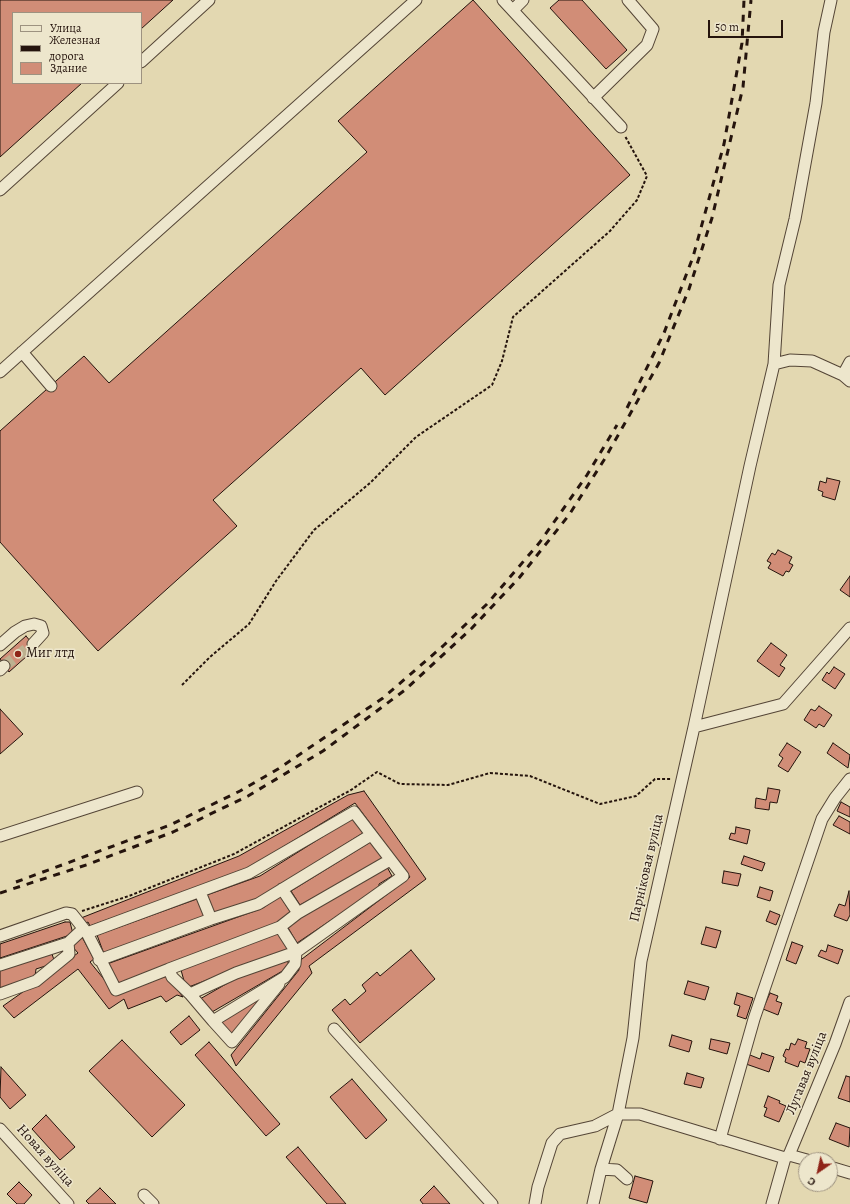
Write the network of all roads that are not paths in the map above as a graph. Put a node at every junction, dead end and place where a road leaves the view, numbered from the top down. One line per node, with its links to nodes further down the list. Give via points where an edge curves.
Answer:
1 (209, 0): 8 (street)
2 (416, 0): 13 (street)
3 (503, 0): 7 (street)
4 (523, 0): 7 (street)
5 (628, 0): 10 (street, via 653,29 646,45)
6 (831, 0): 15 (street, Парніковая вуліца, via 824,32 815,111 779,285)
7 (513, 10): 10 (street)
8 (142, 61)
9 (117, 84): 12 (street)
10 (593, 98): 11 (street)
11 (621, 127)
12 (0, 190)
13 (22, 352): 16 (street); 18 (street)
14 (850, 362): 17 (street)
15 (774, 364): 17 (street, via 790,360 812,361); 22 (street, Парніковая вуліца)
16 (0, 372)
17 (846, 378)
18 (51, 386)
19 (850, 628): 22 (street, via 783,704)
20 (36, 642): 21 (street, via 43,632 41,626 34,624 20,629)
21 (0, 645)
22 (694, 727): 46 (street, Парніковая вуліца, via 641,961 633,1038)
23 (850, 779): 48 (street, via 822,819 754,1019)
24 (137, 792): 26 (street)
25 (371, 835): 27 (street); 28 (street); 29 (street, via 354,812 249,873)
26 (0, 836)
27 (390, 860): 30 (street); 36 (street, via 403,876)
28 (282, 889): 30 (street); 31 (street, via 258,904)
29 (200, 892): 31 (street); 33 (street)
30 (298, 913): 32 (street)
31 (211, 919): 37 (street)
32 (280, 927): 36 (street); 39 (street)
33 (85, 931): 34 (street, via 72,914 66,913); 35 (street); 37 (street)
34 (0, 936)
35 (68, 943): 38 (street); 41 (street, via 69,954 36,981)
36 (296, 952): 40 (street, via 295,964); 42 (street, via 236,973)
37 (100, 960): 39 (street, via 116,990)
38 (0, 965)
39 (169, 969): 42 (street, via 172,977)
40 (285, 978): 44 (street); 44 (street, via 232,1042)
41 (0, 994)
42 (190, 994): 44 (street)
43 (850, 1002): 49 (street, Лугавая вуліца, via 835,1044)
44 (213, 1021)
45 (334, 1029): 58 (street)
46 (618, 1114): 48 (street, via 640,1114); 51 (street, Парніковая вуліца); 59 (street, via 595,1126 560,1134 552,1143)
47 (0, 1128): 56 (street, Новая вуліца)
48 (720, 1138): 49 (street)
49 (787, 1156): 50 (street); 61 (street, Лугавая вуліца)
50 (798, 1158)
51 (601, 1169): 54 (street, via 617,1170); 60 (street, Парніковая вуліца)
52 (838, 1169): 53 (street)
53 (850, 1173)
54 (627, 1179)
55 (144, 1195): 57 (street)
56 (68, 1204)
57 (153, 1204)
58 (492, 1204)
59 (534, 1204)
60 (593, 1204)
61 (772, 1204)

